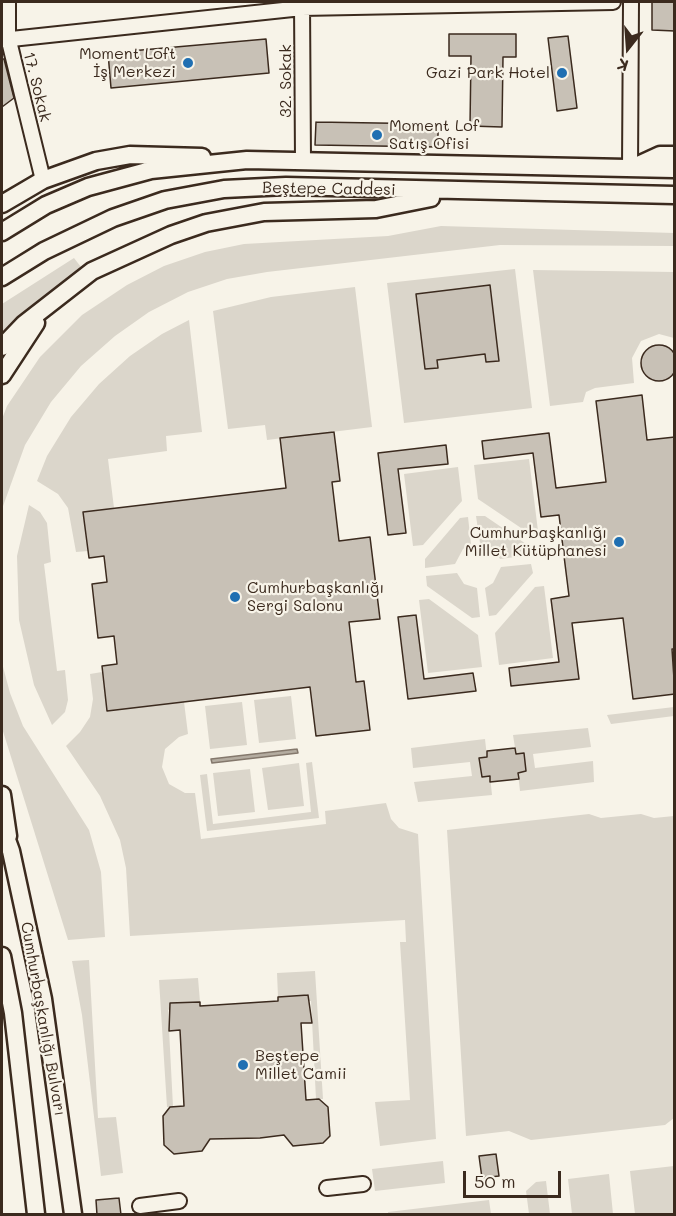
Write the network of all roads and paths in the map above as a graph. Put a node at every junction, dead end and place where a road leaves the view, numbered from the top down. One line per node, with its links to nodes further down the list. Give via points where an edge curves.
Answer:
1 (8, 2): 5 (street, 17. Sokak)
2 (613, 2): 4 (street)
3 (631, 2): 9 (street)
4 (302, 5): 5 (street, via 161,25); 8 (street, 32. Sokak)
5 (5, 38): 11 (street, 17. Sokak)
6 (675, 155): 9 (main road, via 660,155)
7 (247, 160): 8 (main road, Beştepe Caddesi); 11 (main road, Beştepe Caddesi, via 130,155 96,161); 15 (main road, Beştepe Caddesi, via 151,170 88,188 46,205)
8 (303, 160): 9 (main road, Beştepe Caddesi)
9 (630, 168): 10 (main road, Beştepe Caddesi)
10 (675, 169)
11 (43, 180): 14 (main road, Beştepe Caddesi)
12 (459, 192): 13 (main road, Beştepe Caddesi); 16 (main road, Beştepe Caddesi, via 286,186 224,189 165,200 113,218); 17 (main road, via 376,209 264,212 206,223 92,271)
13 (675, 197)
14 (2, 204)
15 (2, 232)
16 (2, 277)
17 (49, 304): 18 (main road); 19 (main road)
18 (2, 347)
19 (2, 375)
20 (2, 795): 22 (main road)
21 (2, 826): 22 (main road, Cumhurbaşkanlığı Bulvarı)
22 (11, 851): 29 (main road, Cumhurbaşkanlığı Bulvarı, via 43,999)
23 (2, 956): 28 (main road, Cumhurbaşkanlığı Bulvarı, via 13,1013)
24 (363, 1184): 25 (street)
25 (327, 1188)
26 (179, 1201): 27 (street)
27 (140, 1206)
28 (36, 1215)
29 (73, 1215)

